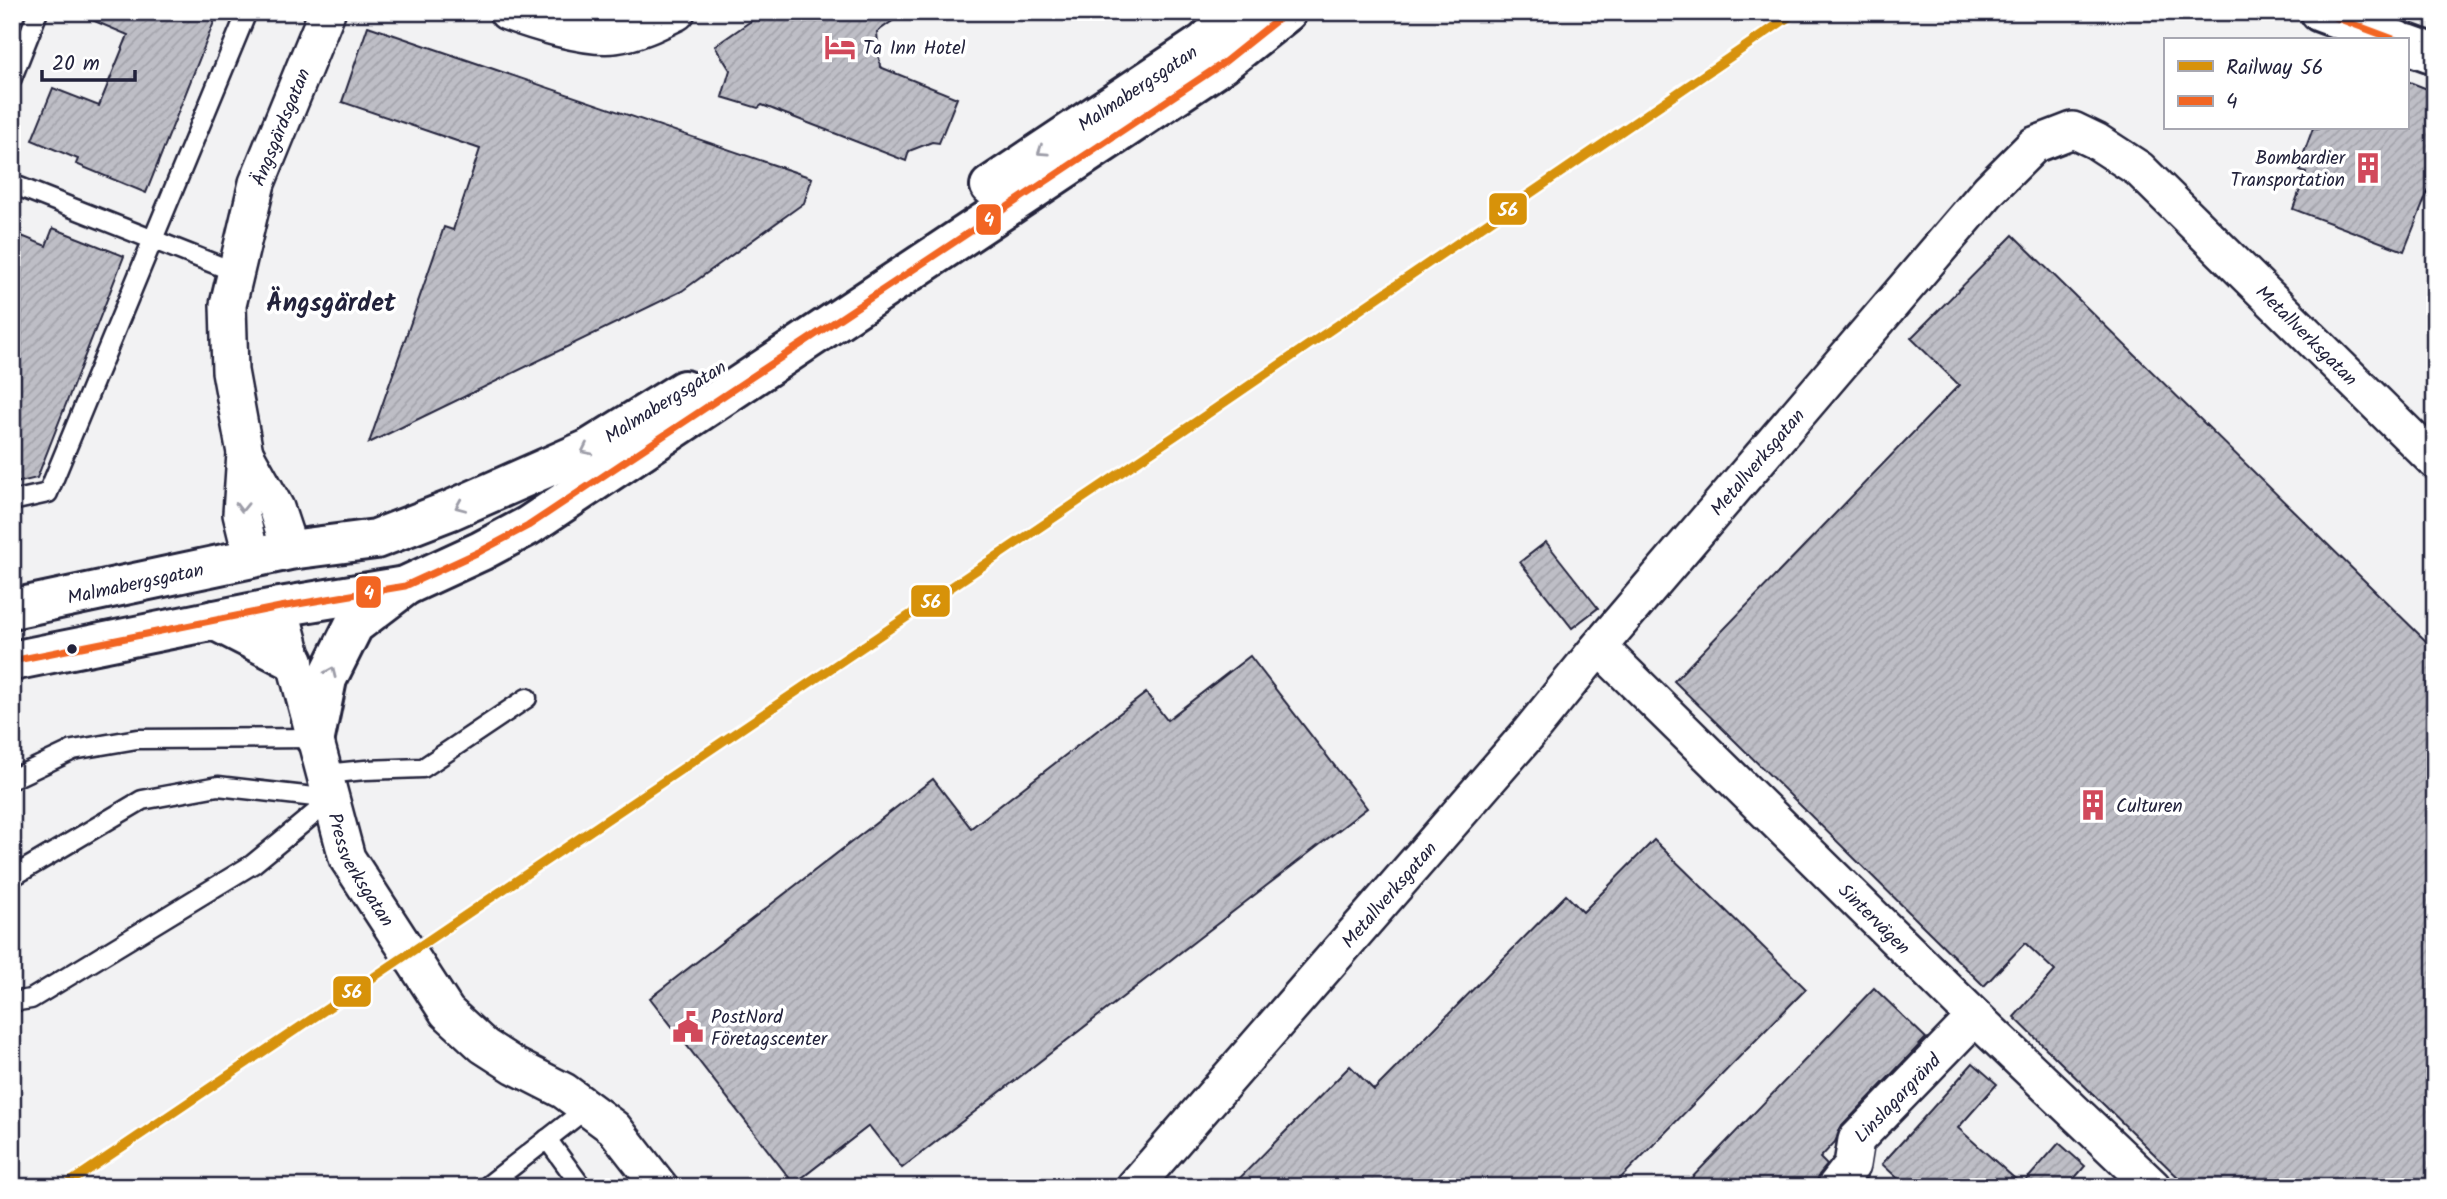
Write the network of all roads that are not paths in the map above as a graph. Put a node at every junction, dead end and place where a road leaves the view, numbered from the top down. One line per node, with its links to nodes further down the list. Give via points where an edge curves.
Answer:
1 (38, 12): 12 (lane)
2 (247, 12): 14 (lane)
3 (327, 12): 15 (street, Ängsgärdsgatan, via 257,183)
4 (507, 12): 5 (street, via 540,24 613,35 647,27)
5 (677, 12)
6 (1237, 12): 19 (main road, Malmabergsgatan, one-way to 19, via 1204,43 652,412 589,449 376,539)
7 (1287, 12): 21 (main road, Malmabergsgatan, via 1222,64 528,526)
8 (2320, 12): 9 (main road)
9 (2391, 38)
10 (2408, 44): 11 (main road)
11 (2435, 54)
12 (12, 78)
13 (12, 184): 14 (lane)
14 (152, 239): 15 (lane); 18 (lane, via 48,493)
15 (235, 272): 16 (street, Ängsgärdsgatan, via 228,305 230,371)
16 (245, 453): 19 (street, Ängsgärdsgatan, via 276,508); 20 (street, Ängsgärdsgatan, one-way to 20, via 241,514)
17 (2435, 461): 25 (street, Metallverksgatan, via 2139,169 2073,130 2034,145 1989,190)
18 (12, 501)
19 (290, 550): 20 (main road, Malmabergsgatan); 22 (main road)
20 (252, 559): 22 (main road); 23 (main road, Malmabergsgatan)
21 (405, 586): 22 (main road, Malmabergsgatan); 29 (main road, one-way to 21, via 327,679 354,625)
22 (280, 607): 24 (main road, Malmabergsgatan); 27 (street, Pressverksgatan)
23 (12, 609)
24 (214, 620): 26 (main road, Malmabergsgatan); 27 (main road)
25 (1599, 647): 34 (street, Sintervägen); 40 (street, Metallverksgatan)
26 (12, 661)
27 (295, 661): 29 (street, Pressverksgatan)
28 (527, 698): 31 (lane, via 422,768 365,770)
29 (315, 738): 30 (lane, via 137,739 73,750); 31 (street, Pressverksgatan)
30 (12, 779)
31 (328, 787): 32 (lane, via 218,786 142,800); 33 (lane, via 253,864 31,999); 35 (street, Pressverksgatan, via 347,858 447,1012 484,1046)
32 (12, 877)
33 (12, 1002)
34 (1975, 1017): 41 (street, Linslagargränd, via 1856,1140 1852,1165); 42 (street, Sintervägen)
35 (587, 1108): 36 (lane); 39 (street, Pressverksgatan, via 614,1128)
36 (547, 1139): 37 (lane); 38 (lane)
37 (486, 1187)
38 (582, 1187)
39 (660, 1187)
40 (1135, 1187)
41 (1835, 1187)
42 (2153, 1187)

